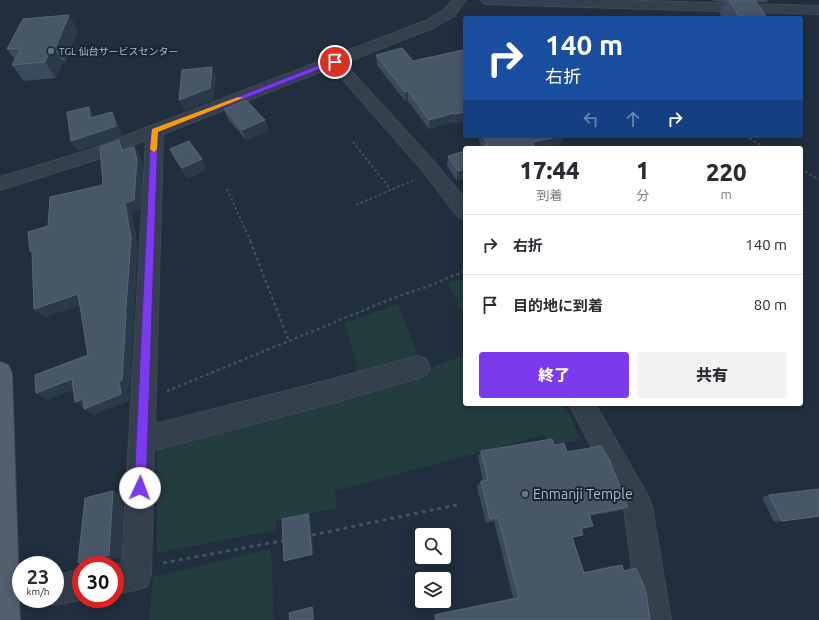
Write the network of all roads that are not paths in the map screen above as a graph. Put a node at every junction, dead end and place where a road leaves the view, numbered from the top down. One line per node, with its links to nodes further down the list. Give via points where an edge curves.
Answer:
1 (460, 0): 4 (street, via 449,13 430,24)
2 (487, 0): 3 (street)
3 (819, 10)
4 (335, 62): 5 (street); 7 (street)
5 (154, 131): 6 (street, via 92,155); 11 (street)
6 (0, 184)
7 (463, 210)
8 (418, 367): 11 (street)
9 (0, 373): 13 (main road)
10 (582, 406): 14 (street, via 638,506)
11 (142, 440): 12 (street)
12 (126, 573)
13 (9, 605)
14 (654, 620)

